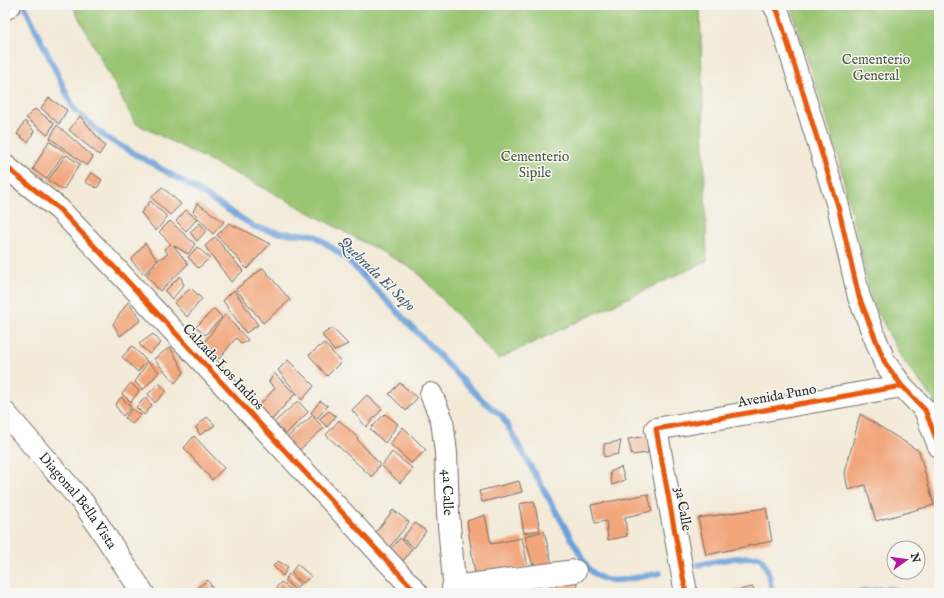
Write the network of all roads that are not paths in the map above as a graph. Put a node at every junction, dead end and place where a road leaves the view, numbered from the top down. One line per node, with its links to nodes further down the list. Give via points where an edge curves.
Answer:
1 (10, 5): 3 (street)
2 (774, 5): 5 (street, via 838,206 859,297 885,363)
3 (5, 9)
4 (5, 166): 13 (street, Calzada Los Indios, via 59,209)
5 (902, 386): 8 (street, Avenida Puno); 9 (street, via 925,410)
6 (431, 394): 11 (street, 4a Calle, via 442,420 446,453)
7 (5, 413): 12 (street, Diagonal Bella Vista, via 85,505)
8 (656, 429): 14 (street, 3a Calle)
9 (939, 446)
10 (575, 571): 11 (street)
11 (454, 590)
12 (143, 593)
13 (417, 593)
14 (686, 593)

